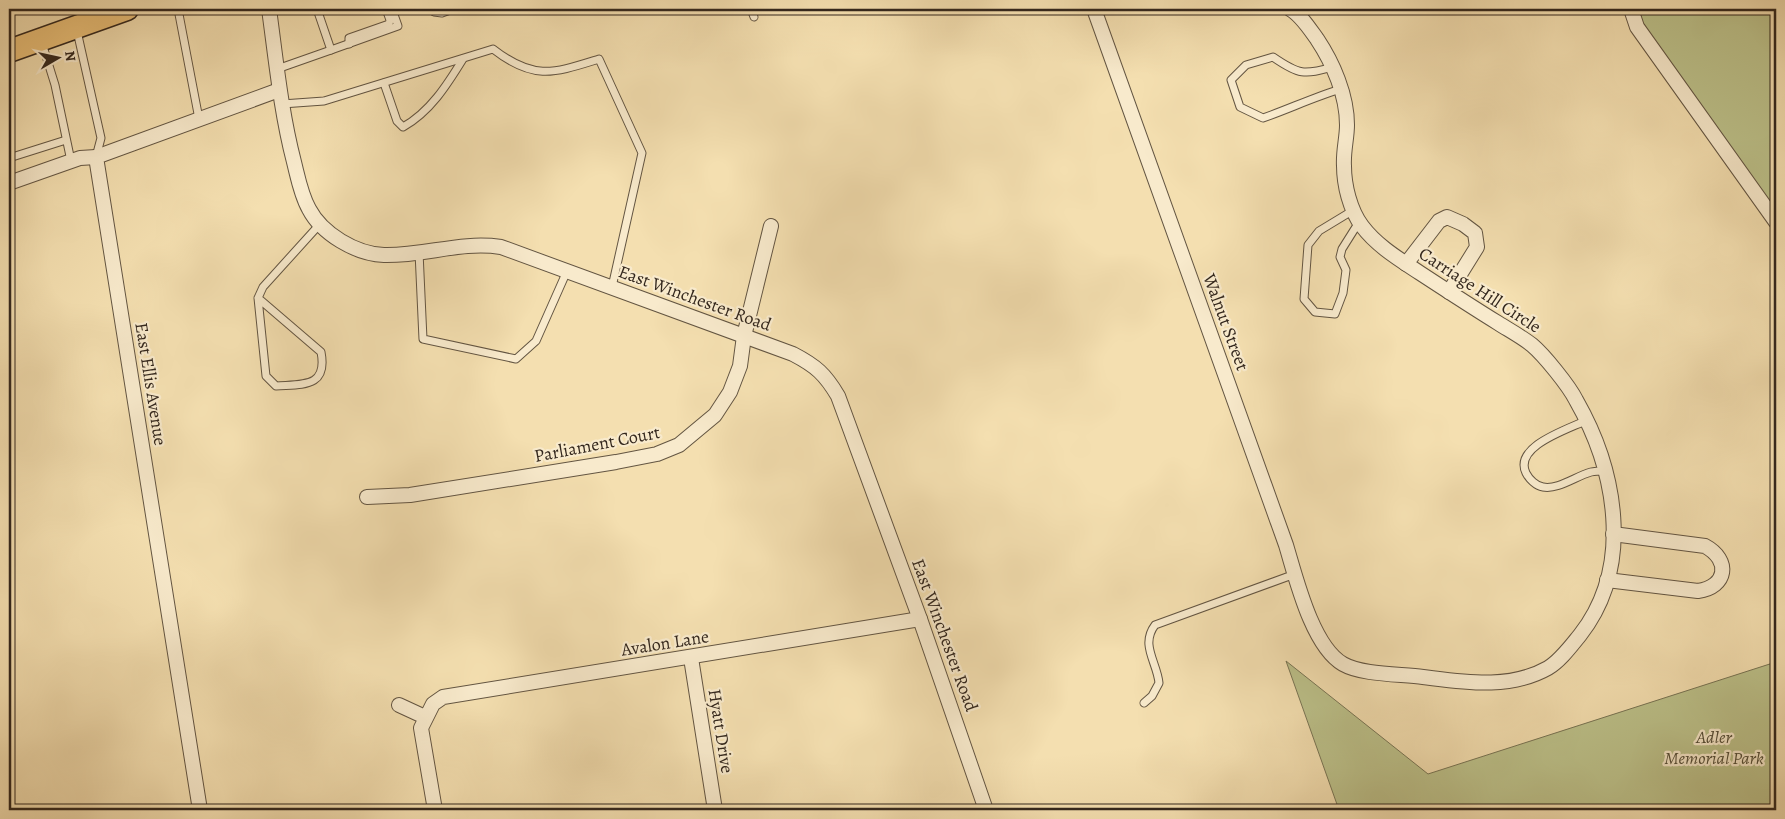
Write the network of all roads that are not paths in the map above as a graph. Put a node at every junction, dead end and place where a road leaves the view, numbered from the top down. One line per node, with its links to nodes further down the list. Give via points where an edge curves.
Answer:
1 (178, 9): 25 (lane)
2 (269, 9): 21 (street, East Winchester Road)
3 (317, 9): 18 (lane)
4 (386, 9): 16 (lane, via 389,24 349,38)
5 (392, 9): 16 (lane, via 398,26)
6 (430, 9): 7 (lane, via 442,13)
7 (453, 9)
8 (751, 9): 13 (lane)
9 (1094, 9): 46 (street, Walnut Street)
10 (1631, 9): 32 (street, via 1637,27)
11 (1295, 10): 20 (street, Carriage Hill Circle)
12 (114, 11): 14 (main road)
13 (754, 17)
14 (77, 28): 15 (main road); 27 (lane, via 101,138)
15 (41, 40): 17 (main road); 26 (lane, via 49,60)
16 (349, 44): 18 (lane)
17 (9, 46)
18 (331, 50): 21 (lane)
19 (463, 59): 22 (lane); 22 (lane, via 443,92 415,120 403,127 397,122); 38 (lane, via 493,49 508,61 539,73 561,71 599,59 642,153)
20 (1333, 67): 23 (street, Carriage Hill Circle); 23 (lane, via 1307,74 1287,67 1273,57 1246,65 1231,80 1240,107 1262,118)
21 (277, 69): 24 (street, East Winchester Road)
22 (384, 83): 24 (lane, via 324,101)
23 (1341, 89): 31 (street, Carriage Hill Circle, via 1348,124 1344,166)
24 (281, 97): 25 (street); 33 (street, East Winchester Road, via 301,191 309,210)
25 (199, 119): 27 (street)
26 (66, 140): 28 (lane); 29 (lane)
27 (96, 157): 29 (street); 54 (street, East Ellis Avenue)
28 (9, 158)
29 (71, 161): 30 (street)
30 (9, 183)
31 (1356, 217): 31 (lane, via 1319,231 1308,245 1304,299 1315,312 1335,314 1343,293 1346,270 1340,257); 36 (street, Carriage Hill Circle, via 1372,240)
32 (1776, 222)
33 (320, 224): 35 (street, East Winchester Road, via 343,242 362,250 383,255); 40 (lane, via 263,287)
34 (771, 226): 41 (street, Parliament Court)
35 (419, 252): 37 (street, East Winchester Road, via 480,244 501,247); 37 (lane, via 423,339 516,359 536,340)
36 (1406, 264): 39 (street, Carriage Hill Circle); 39 (street, via 1439,220 1447,218 1463,224 1475,233 1476,247)
37 (567, 271): 38 (street, East Winchester Road)
38 (612, 288): 41 (street, East Winchester Road)
39 (1449, 292): 42 (street, Carriage Hill Circle, via 1533,346 1575,397)
40 (258, 298): 40 (lane, via 266,376 276,386 311,383 319,378 324,365 321,352)
41 (744, 336): 44 (street, Parliament Court, via 740,366 730,392 715,416 679,445 657,454 606,463 410,495); 48 (street, East Winchester Road, via 793,354 816,366 828,379 838,396)
42 (1586, 420): 43 (street, Carriage Hill Circle, via 1600,446); 43 (lane, via 1530,448 1525,471 1532,482 1543,487 1555,486 1591,472)
43 (1606, 471): 45 (street, Carriage Hill Circle, via 1611,493)
44 (367, 497)
45 (1613, 534): 47 (street, Carriage Hill Circle, via 1612,561); 47 (street, via 1705,546 1714,550 1723,567 1721,576 1709,590)
46 (1295, 574): 49 (street, Walnut Street, via 1312,625); 51 (lane, via 1155,625 1148,640 1159,683)
47 (1607, 580): 49 (street, Carriage Hill Circle, via 1591,621 1570,647 1549,668 1520,678 1488,684 1455,683 1363,670 1342,664)
48 (920, 619): 50 (street, Avalon Lane); 57 (street, East Winchester Road)
49 (1325, 646)
50 (691, 658): 53 (street, Avalon Lane, via 443,697 433,704); 56 (street, Hyatt Drive)
51 (1144, 703)
52 (399, 705): 53 (street)
53 (425, 717): 55 (street, via 421,728)
54 (200, 810)
55 (435, 810)
56 (715, 810)
57 (986, 810)

